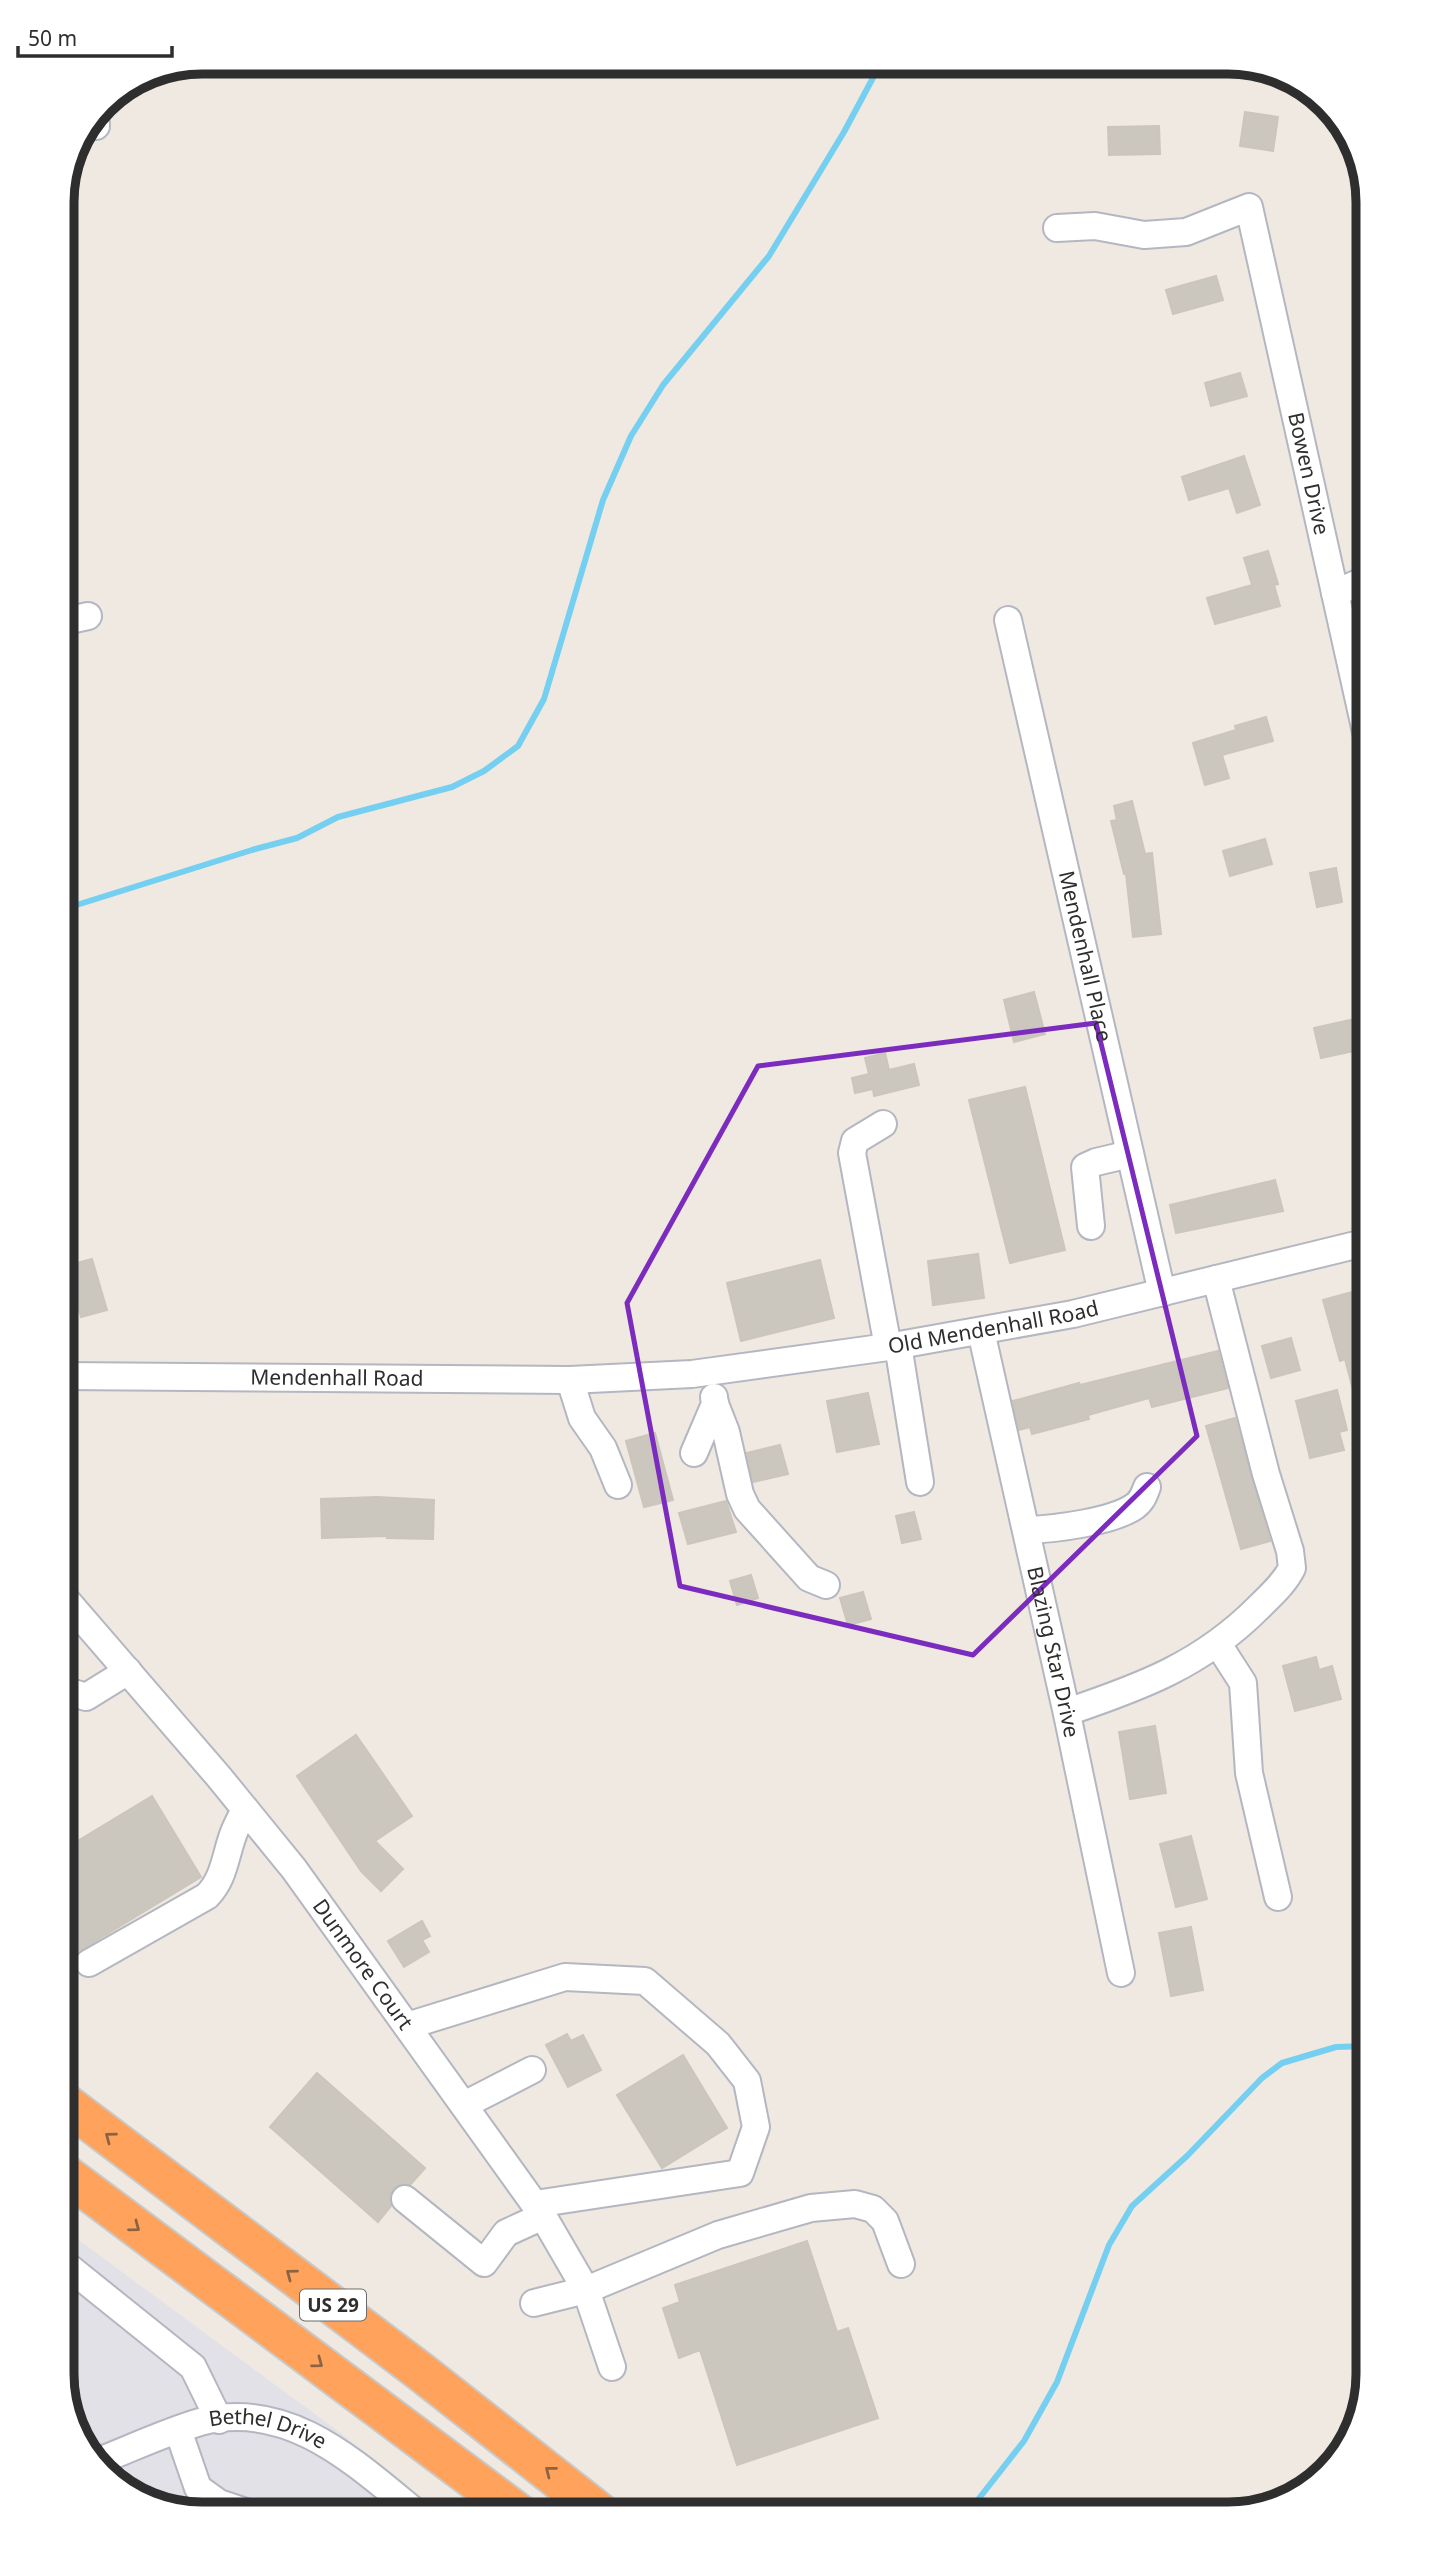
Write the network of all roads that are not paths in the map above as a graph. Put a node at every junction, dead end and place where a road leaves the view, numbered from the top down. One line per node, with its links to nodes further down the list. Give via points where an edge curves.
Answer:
1 (1056, 228): 3 (street, Bowen Drive, via 1095,226 1144,235 1186,232 1249,206)
2 (1356, 584): 3 (street)
3 (1335, 593): 7 (street, Bowen Drive)
4 (88, 616): 5 (street)
5 (74, 619)
6 (1008, 620): 9 (street, Mendenhall Place)
7 (1356, 687)
8 (883, 1124): 15 (street, via 855,1141 852,1153)
9 (1130, 1154): 10 (street, via 1085,1167); 13 (street, Mendenhall Place)
10 (1091, 1226)
11 (1356, 1249): 12 (street, Old Mendenhall Road)
12 (1216, 1279): 13 (street, Old Mendenhall Road); 28 (street, via 1293,1561 1274,1591)
13 (1162, 1293): 14 (street, Old Mendenhall Road)
14 (981, 1331): 15 (street, Old Mendenhall Road); 25 (street, Blazing Star Drive)
15 (893, 1346): 16 (street, Old Mendenhall Road); 22 (street)
16 (709, 1371): 18 (street, Old Mendenhall Road); 20 (street)
17 (74, 1376): 19 (street, Mendenhall Road)
18 (613, 1379): 19 (street, Mendenhall Road)
19 (570, 1380): 23 (street, via 582,1418 603,1448)
20 (715, 1404): 21 (street); 26 (street, via 747,1509 809,1578)
21 (694, 1452)
22 (920, 1482)
23 (618, 1485)
24 (1147, 1487): 25 (street, via 1142,1500 1124,1512 1071,1526)
25 (1027, 1530): 31 (street, Blazing Star Drive)
26 (825, 1585)
27 (74, 1609): 29 (street, Dunmore Court)
28 (1218, 1644): 31 (street, via 1183,1667); 33 (street, via 1243,1683 1250,1773)
29 (128, 1671): 30 (street, via 86,1697); 32 (street, Dunmore Court)
30 (74, 1693)
31 (1067, 1712): 35 (street, Blazing Star Drive)
32 (245, 1809): 34 (street, via 223,1872 207,1896); 36 (street, Dunmore Court, via 295,1869)
33 (1278, 1897)
34 (89, 1963)
35 (1121, 1973)
36 (407, 2026): 38 (street, Dunmore Court); 42 (street, via 565,1978 645,1981 718,2043 747,2081 755,2127 740,2173)
37 (532, 2070): 38 (street)
38 (464, 2105): 42 (street, Dunmore Court)
39 (74, 2110): 54 (highway, US 29, one-way to 39)
40 (74, 2181): 53 (highway, US 29, one-way to 53)
41 (405, 2199): 42 (street, via 484,2263 506,2233)
42 (539, 2210): 45 (street, Dunmore Court)
43 (901, 2264): 45 (street, via 885,2221 873,2209 855,2204 767,2219)
44 (74, 2271): 48 (street, via 193,2367)
45 (586, 2290): 46 (street); 47 (street, Dunmore Court)
46 (534, 2303)
47 (612, 2367)
48 (219, 2420): 49 (street, Bethel Drive); 52 (street, Bethel Drive, via 261,2420 308,2433 340,2452)
49 (178, 2430): 50 (street, Bethel Drive); 51 (street, via 198,2488)
50 (105, 2458)
51 (218, 2502)
52 (397, 2502)
53 (505, 2502)
54 (587, 2502)

